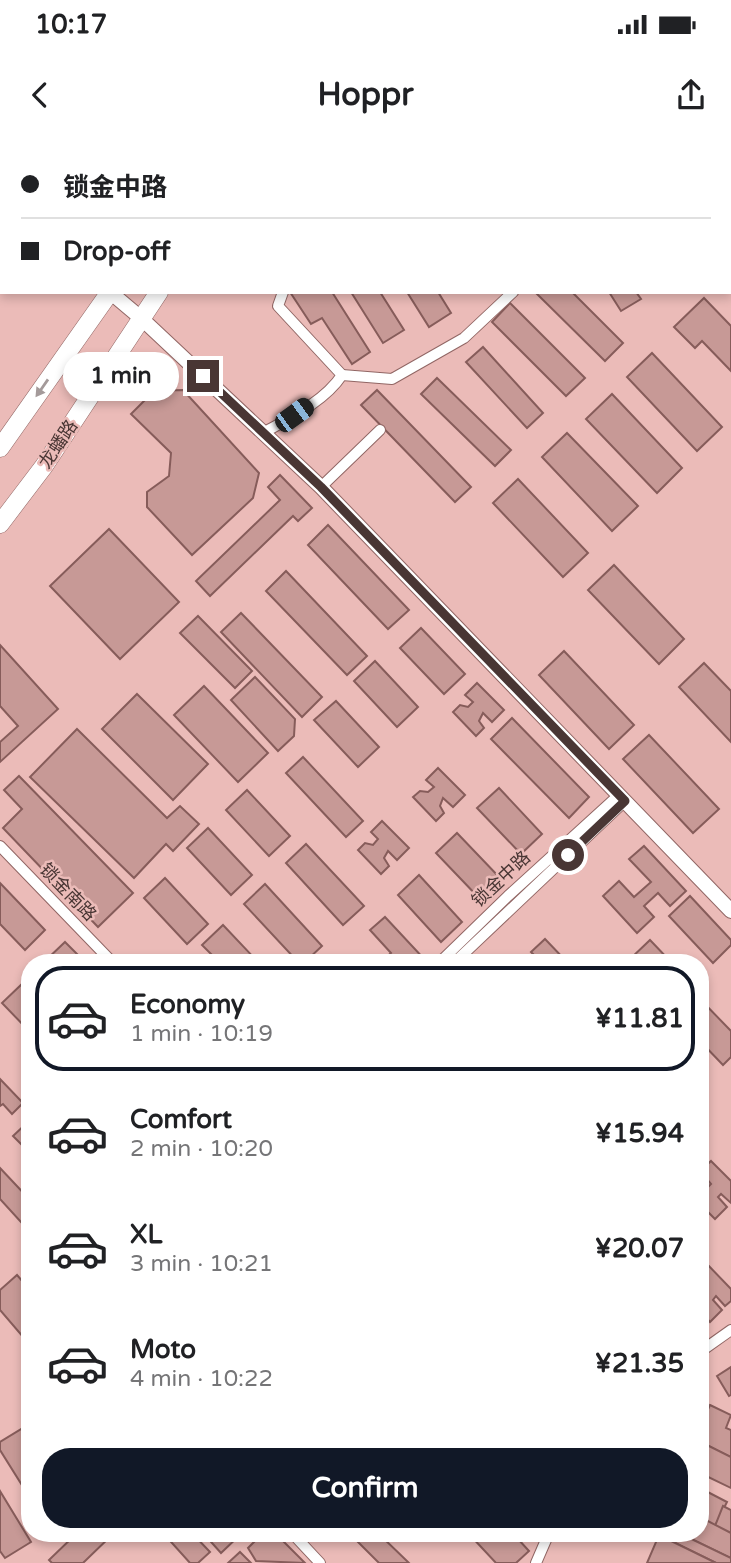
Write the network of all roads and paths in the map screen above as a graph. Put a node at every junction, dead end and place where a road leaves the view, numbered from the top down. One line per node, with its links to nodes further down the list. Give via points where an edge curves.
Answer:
1 (109, 294): 10 (main road, one-way to 10)
2 (112, 294): 6 (street)
3 (158, 294): 6 (main road, 龙蟠路)
4 (282, 294): 7 (street, via 278,306)
5 (511, 294): 7 (street, via 464,338 392,379)
6 (142, 319): 9 (street); 12 (main road, 龙蟠路)
7 (342, 375): 9 (street, via 334,387)
8 (380, 430): 11 (street)
9 (263, 433): 11 (street)
10 (0, 447)
11 (321, 487): 13 (street)
12 (0, 524)
13 (622, 798): 15 (street); 17 (street, 锁金中路); 18 (street, 锁金中路)
14 (0, 846): 16 (street, 锁金南路)
15 (731, 911)
16 (104, 954)
17 (448, 954)
18 (463, 954)
19 (731, 1330): 20 (street)
20 (709, 1346)
21 (300, 1542): 23 (street)
22 (544, 1542): 24 (street)
23 (320, 1563)
24 (536, 1563)

